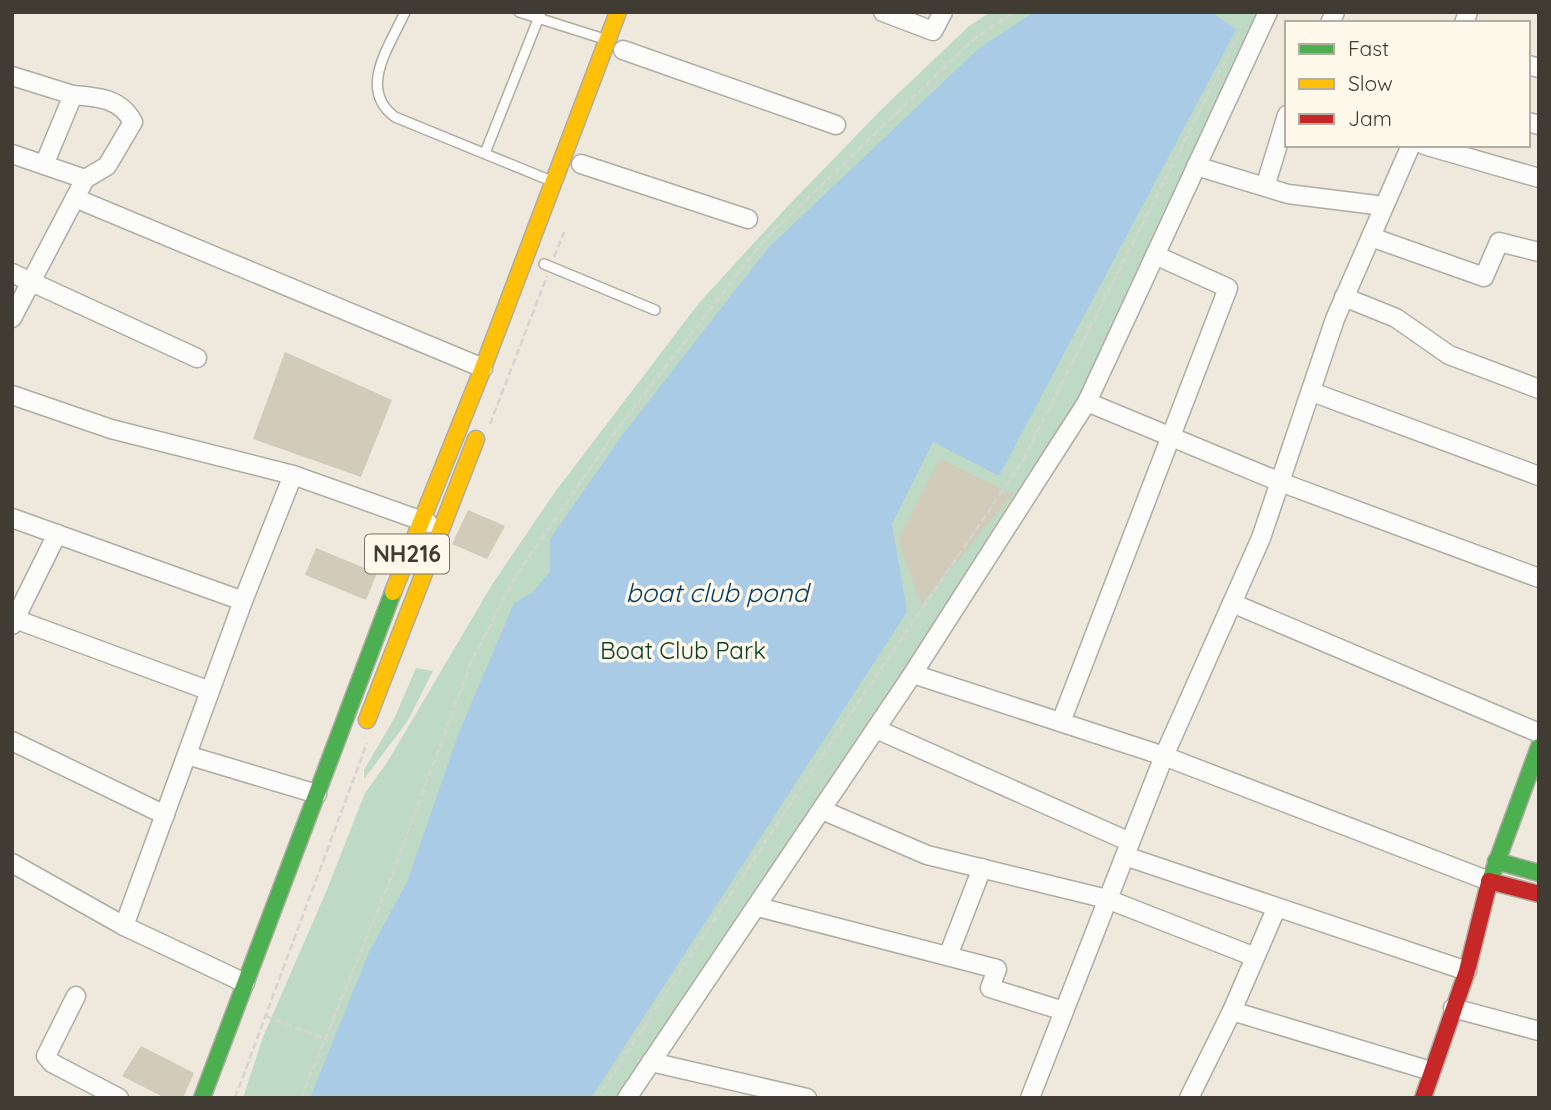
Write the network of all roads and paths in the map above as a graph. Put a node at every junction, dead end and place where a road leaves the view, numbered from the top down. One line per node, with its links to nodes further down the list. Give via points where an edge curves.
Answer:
1 (405, 12): 17 (lane, via 376,77 382,107 395,117)
2 (519, 12): 8 (lane)
3 (618, 12): 10 (main road, NH216)
4 (883, 12): 5 (street, via 933,32)
5 (943, 12)
6 (1014, 12): 92 (path, via 974,39 763,241 616,431 517,574 472,660)
7 (1268, 12): 21 (street)
8 (540, 15): 10 (lane); 17 (lane)
9 (1237, 37): 98 (path, via 1022,461)
10 (620, 47): 14 (street); 24 (main road, NH216)
11 (12, 76): 12 (street)
12 (73, 95): 20 (street); 23 (street, via 107,98 133,122 107,166)
13 (1285, 122): 25 (street)
14 (836, 125)
15 (1409, 147): 27 (street)
16 (1431, 147): 22 (street)
17 (485, 153): 24 (lane)
18 (12, 154): 20 (street)
19 (581, 164): 28 (street)
20 (44, 165): 23 (street)
21 (1196, 166): 25 (street); 32 (street)
22 (1539, 178)
23 (85, 179): 26 (street)
24 (554, 182): 40 (main road, NH216)
25 (1265, 187): 27 (street)
26 (75, 198): 35 (street); 40 (street)
27 (1384, 206): 29 (street)
28 (748, 219)
29 (1371, 237): 31 (street, via 1484,277 1499,242); 36 (street)
30 (551, 246): 33 (main road)
31 (1539, 252)
32 (1155, 255): 44 (street); 46 (street, via 1228,288)
33 (542, 271): 37 (lane)
34 (12, 273): 35 (street)
35 (31, 282): 38 (street); 39 (street)
36 (1344, 297): 41 (street, via 1396,318 1449,355); 42 (street)
37 (656, 310)
38 (12, 317)
39 (197, 358)
40 (483, 368): 51 (main road, NH216)
41 (1539, 389)
42 (1312, 392): 48 (street); 49 (street)
43 (12, 395): 47 (street, via 111,429)
44 (1087, 402): 46 (street); 58 (street)
45 (480, 429): 52 (main road, NH216)
46 (1171, 435): 49 (street); 60 (street)
47 (293, 475): 51 (street); 55 (street)
48 (1539, 476)
49 (1280, 482): 54 (street); 56 (street)
50 (12, 518): 53 (street)
51 (420, 519): 52 (street); 68 (main road, NH216)
52 (441, 529): 62 (main road, NH216)
53 (57, 534): 55 (street); 57 (street)
54 (1539, 578)
55 (243, 601): 59 (street)
56 (1232, 603): 63 (street); 67 (street)
57 (14, 622): 59 (street)
58 (913, 674): 60 (street); 61 (street)
59 (210, 691): 66 (street)
60 (1061, 722): 67 (street)
61 (876, 729): 69 (street); 71 (street)
62 (362, 733)
63 (1539, 733)
64 (12, 741): 70 (street)
65 (1539, 747): 72 (main road)
66 (187, 755): 68 (street); 70 (street)
67 (1164, 756): 71 (street); 76 (street)
68 (317, 794): 85 (main road, NH216)
69 (822, 810): 74 (street, via 927,855); 79 (street)
70 (165, 815): 81 (street)
71 (1127, 849): 78 (street); 80 (street)
72 (1496, 861): 75 (main road); 76 (main road)
73 (12, 863): 81 (street)
74 (982, 868): 78 (street); 82 (street)
75 (1539, 873)
76 (1489, 881): 77 (main road); 84 (main road)
77 (1539, 894)
78 (1107, 899): 83 (street); 88 (street)
79 (758, 907): 82 (street); 93 (street)
80 (1276, 909): 83 (street); 84 (street)
81 (124, 926): 85 (street)
82 (948, 956): 88 (street, via 997,969 990,988)
83 (1255, 957): 89 (street)
84 (1467, 971): 87 (main road)
85 (245, 983): 96 (main road, NH216)
86 (76, 996): 95 (street, via 46,1055 52,1063)
87 (1453, 1008): 91 (street); 94 (main road)
88 (1063, 1011): 101 (street)
89 (1232, 1011): 94 (street); 102 (street)
90 (265, 1016): 92 (path)
91 (1539, 1031)
92 (325, 1039): 97 (path)
93 (651, 1062): 99 (street); 100 (street)
94 (1432, 1071): 103 (main road)
95 (119, 1098)
96 (202, 1098)
97 (301, 1098)
98 (597, 1098)
99 (627, 1098)
100 (807, 1098)
101 (1030, 1098)
102 (1189, 1098)
103 (1423, 1098)

